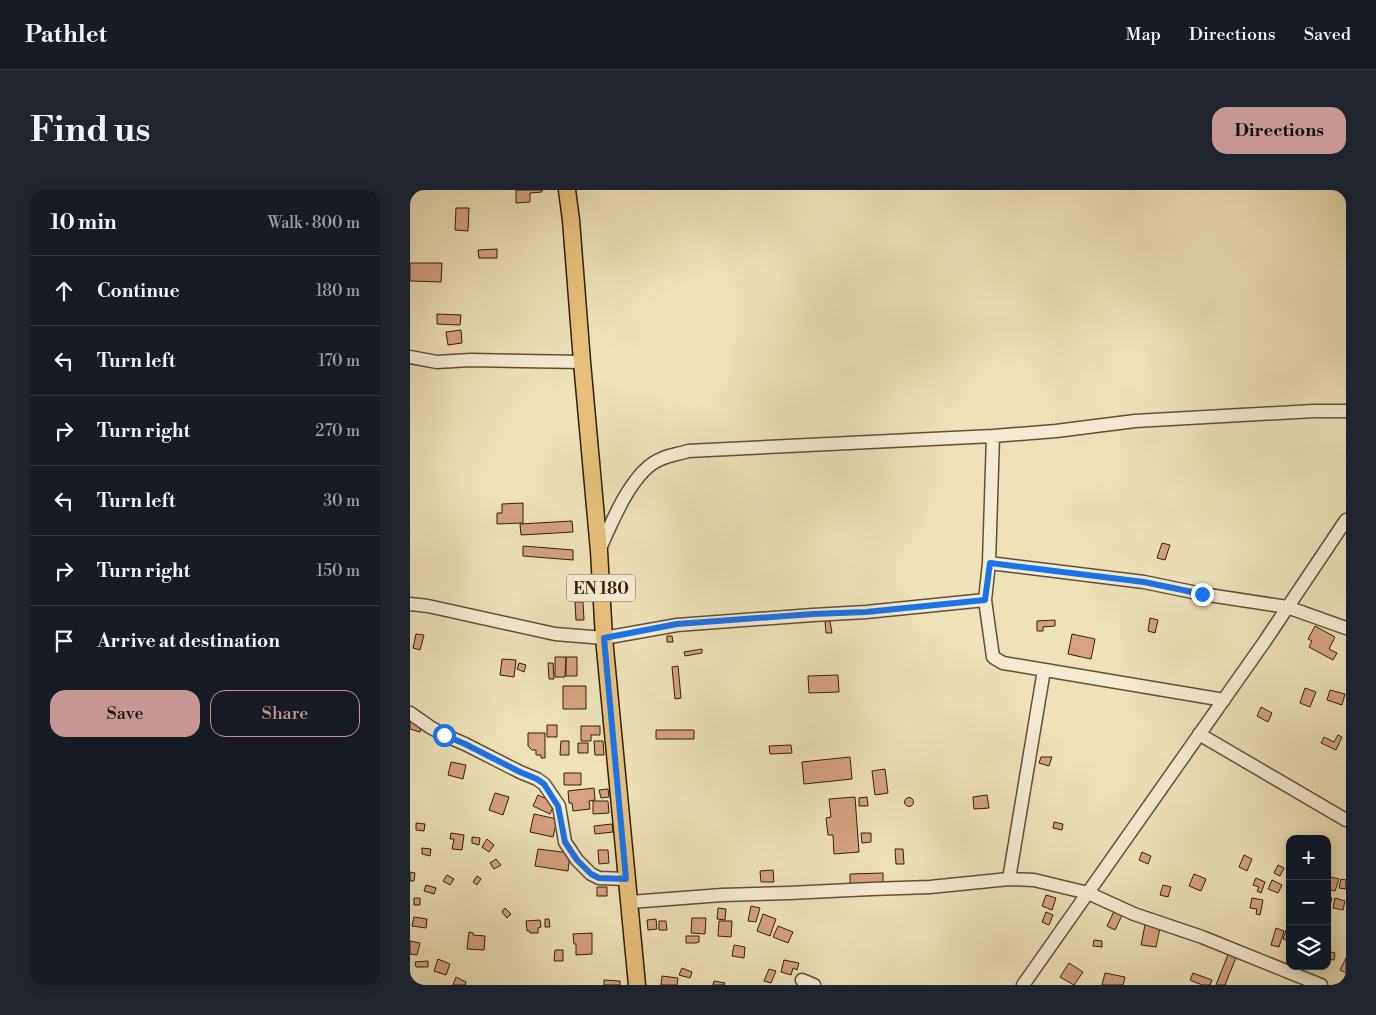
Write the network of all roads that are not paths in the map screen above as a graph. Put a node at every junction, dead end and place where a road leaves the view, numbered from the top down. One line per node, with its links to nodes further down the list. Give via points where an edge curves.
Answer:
1 (568, 190): 3 (main road, EN 180)
2 (410, 357): 3 (street, via 437,362)
3 (582, 362): 8 (main road, EN 180)
4 (1346, 411): 5 (street, via 1135,421)
5 (993, 436): 8 (street, via 688,452 660,459 647,468 622,500); 9 (street)
6 (1346, 520): 7 (street)
7 (1342, 535): 12 (street)
8 (599, 551): 14 (main road, EN 180)
9 (990, 563): 10 (street); 12 (street, via 1144,582)
10 (985, 600): 14 (street, via 677,624); 15 (street, via 993,657 1002,663)
11 (410, 604): 14 (street, via 555,634)
12 (1287, 607): 13 (street); 16 (street)
13 (1346, 628)
14 (604, 638): 20 (main road, EN 180)
15 (1044, 670): 16 (street); 21 (street)
16 (1224, 700): 18 (street)
17 (410, 714): 20 (street, via 444,735 544,784 558,806 565,842 577,860 599,878)
18 (1199, 734): 19 (street); 22 (street)
19 (1346, 820)
20 (626, 879): 23 (main road, EN 180)
21 (1009, 879): 22 (street, via 1034,880); 23 (street, via 930,887)
22 (1088, 893): 25 (street); 26 (street, via 1134,914 1202,937)
23 (630, 902): 24 (main road, EN 180)
24 (637, 985)
25 (1022, 985)
26 (1321, 985)

